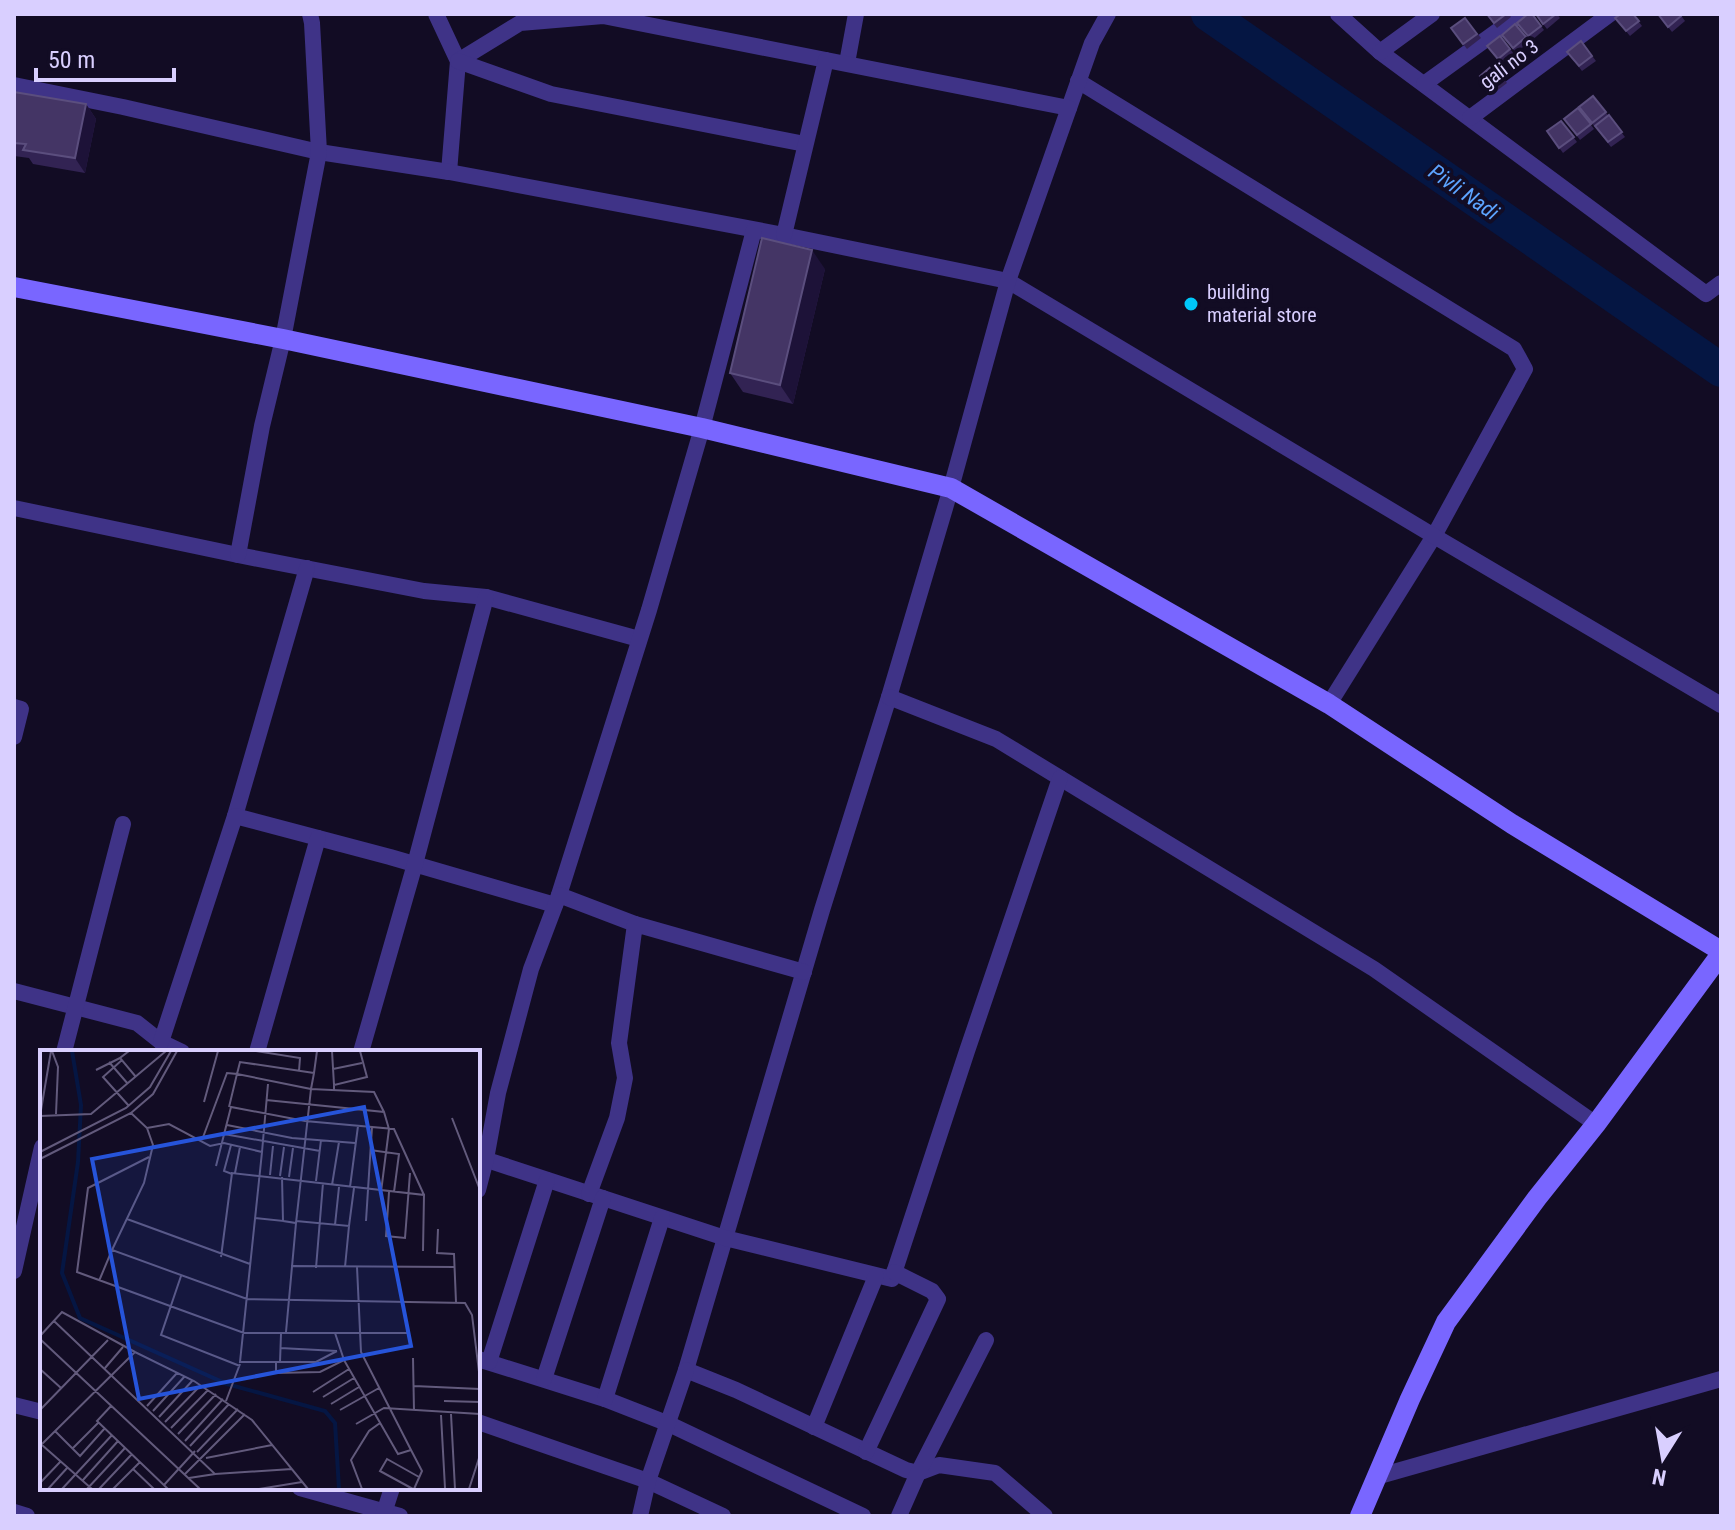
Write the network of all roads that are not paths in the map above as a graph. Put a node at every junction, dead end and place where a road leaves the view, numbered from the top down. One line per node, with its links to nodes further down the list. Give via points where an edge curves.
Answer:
1 (310, 14): 19 (street)
2 (436, 14): 11 (street)
3 (856, 14): 12 (street)
4 (1108, 14): 13 (street)
5 (1338, 14): 9 (street)
6 (1432, 14): 9 (street)
7 (1521, 14): 14 (street)
8 (1610, 14): 17 (street, gali no 3)
9 (1380, 52): 14 (street)
10 (826, 60): 11 (street, via 603,16 520,23); 12 (street); 18 (street)
11 (458, 61): 18 (street, via 551,94); 20 (street)
12 (847, 63): 16 (street)
13 (1078, 81): 16 (street); 32 (street, via 1514,349 1525,369)
14 (1424, 84): 17 (street)
15 (14, 85): 19 (street)
16 (1069, 108): 23 (street)
17 (1470, 118): 26 (street)
18 (805, 144): 22 (street)
19 (319, 152): 20 (street); 28 (street)
20 (449, 172): 21 (street)
21 (754, 230): 22 (street); 29 (street)
22 (784, 235): 23 (street)
23 (1008, 281): 30 (street); 32 (street)
24 (1721, 283): 26 (street)
25 (14, 287): 28 (street)
26 (1706, 294): 27 (street)
27 (1721, 304)
28 (283, 339): 29 (street); 33 (street)
29 (702, 428): 30 (street); 36 (street)
30 (951, 488): 37 (street); 38 (street)
31 (14, 508): 33 (street)
32 (1434, 536): 38 (street); 39 (street)
33 (238, 555): 34 (street)
34 (307, 568): 35 (street); 43 (street)
35 (486, 597): 36 (street); 46 (street)
36 (639, 639): 47 (street)
37 (889, 697): 42 (street, via 996,739); 50 (street)
38 (1329, 704): 49 (street)
39 (1721, 705)
40 (14, 707): 41 (street, via 21,709)
41 (14, 737)
42 (1060, 778): 58 (street, via 1374,969); 66 (street)
43 (235, 816): 45 (street); 53 (street)
44 (123, 824): 52 (street)
45 (318, 838): 46 (street); 56 (street)
46 (415, 864): 47 (street); 57 (street)
47 (557, 900): 48 (street); 60 (street, via 527,983)
48 (635, 924): 50 (street); 62 (street, via 619,1043 625,1078)
49 (1721, 952): 58 (street)
50 (804, 972): 64 (street)
51 (14, 991): 52 (street)
52 (74, 1007): 53 (street, via 137,1023); 54 (street)
53 (161, 1042): 55 (street)
54 (64, 1050)
55 (178, 1050)
56 (258, 1050)
57 (362, 1050)
58 (1596, 1124): 81 (street, via 1446,1322)
59 (40, 1156): 65 (street)
60 (482, 1158): 61 (street)
61 (547, 1180): 62 (street); 69 (street)
62 (596, 1196): 63 (street); 71 (street)
63 (662, 1218): 64 (street); 73 (street)
64 (725, 1238): 67 (street); 70 (street)
65 (15, 1262)
66 (894, 1272): 67 (street, via 892,1279); 79 (street, via 938,1299)
67 (876, 1276): 78 (street)
68 (986, 1340): 80 (street)
69 (483, 1360): 71 (street)
70 (686, 1370): 77 (street); 78 (street)
71 (544, 1379): 73 (street)
72 (1721, 1379): 81 (street)
73 (605, 1399): 77 (street)
74 (14, 1405): 75 (street)
75 (40, 1412)
76 (480, 1423): 82 (street)
77 (669, 1424): 82 (street); 91 (street)
78 (814, 1427): 79 (street)
79 (866, 1452): 80 (street)
80 (918, 1473): 87 (street, via 939,1465 995,1473); 92 (street)
81 (1376, 1477): 93 (street)
82 (648, 1481): 89 (street); 90 (street)
83 (307, 1490): 86 (street)
84 (392, 1490): 86 (street)
85 (14, 1512): 88 (street)
86 (389, 1514)
87 (1042, 1515)
88 (27, 1516)
89 (640, 1516)
90 (723, 1516)
91 (863, 1516)
92 (899, 1516)
93 (1360, 1516)

